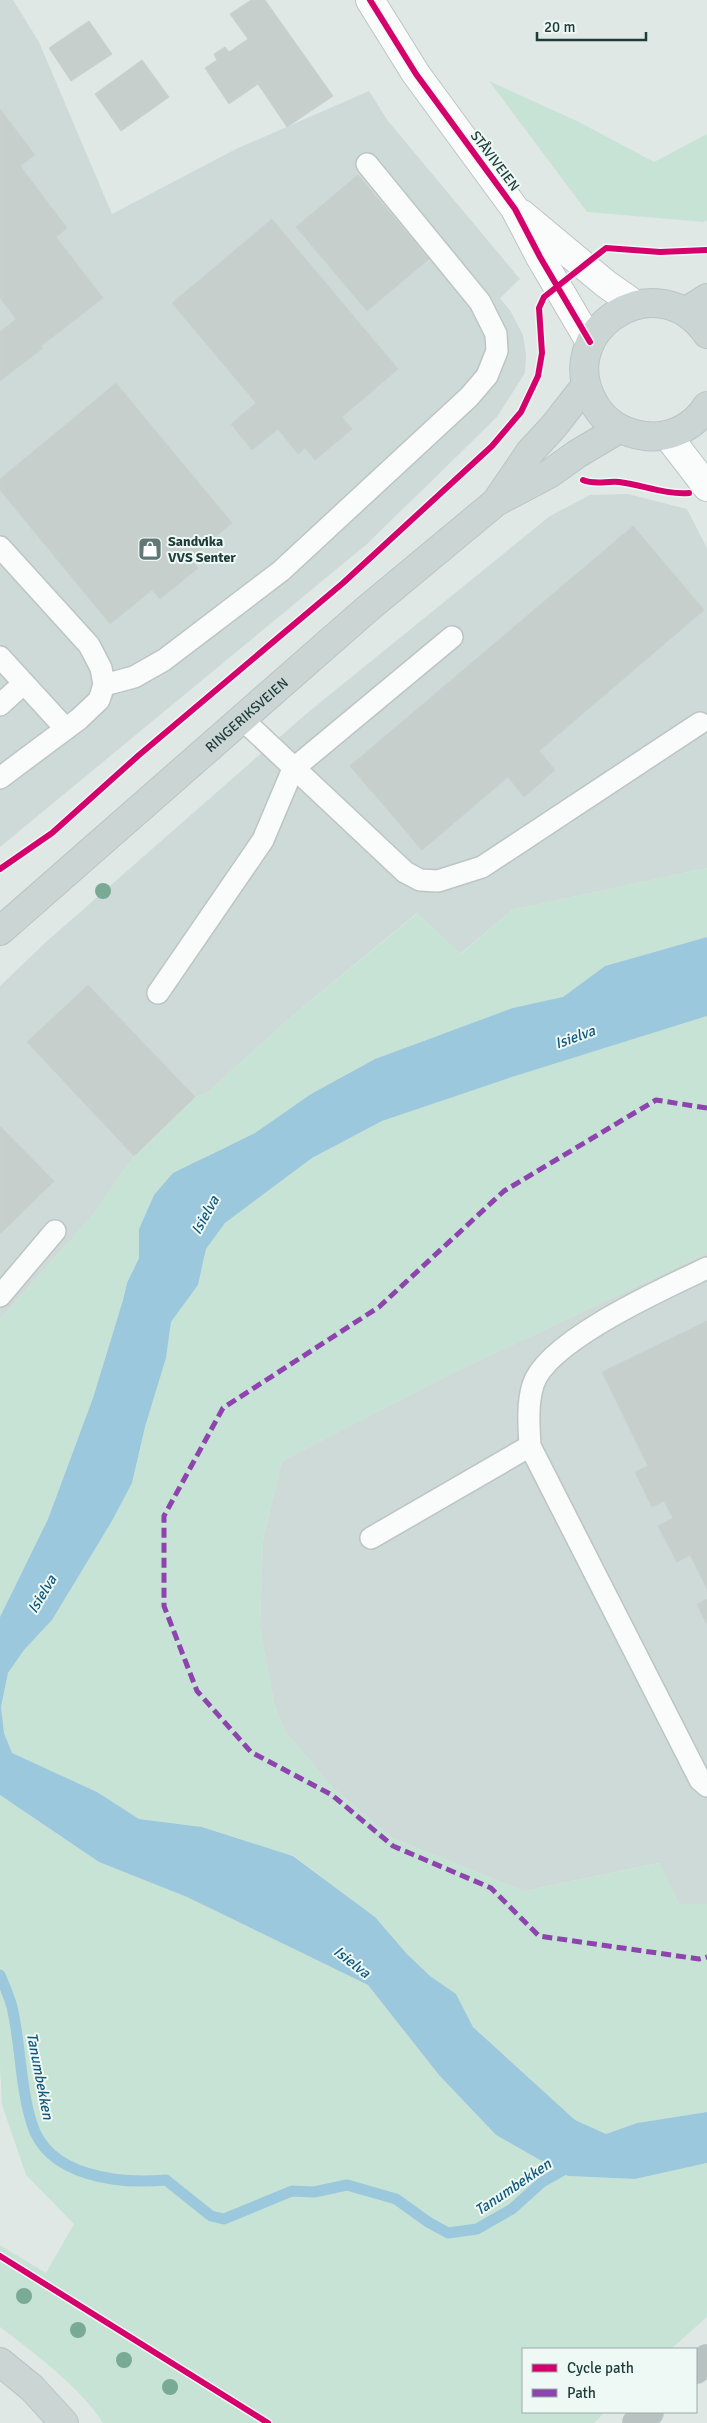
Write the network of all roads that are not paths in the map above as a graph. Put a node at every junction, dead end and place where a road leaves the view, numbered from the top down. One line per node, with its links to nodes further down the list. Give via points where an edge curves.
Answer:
1 (370, 0): 3 (street, STÅVIVEIEN, via 416,74)
2 (367, 164): 18 (lane, via 480,302 496,334 497,351 487,376 469,397 281,571 164,660 134,677)
3 (515, 209): 4 (street, STÅVIVEIEN, via 606,284); 7 (street, STÅVIVEIEN)
4 (636, 304): 5 (main road); 7 (main road, via 617,312 601,325)
5 (696, 305): 6 (main road, via 700,324)
6 (707, 334)
7 (590, 342): 8 (main road, via 584,371)
8 (586, 385): 10 (main road, via 598,410); 13 (main road, RINGERIKSVEIEN, via 530,452)
9 (707, 406): 11 (main road, via 682,430)
10 (619, 429): 11 (main road, via 635,434); 13 (main road, RINGERIKSVEIEN, via 549,474)
11 (667, 435): 12 (street)
12 (707, 487)
13 (496, 502): 20 (main road, RINGERIKSVEIEN)
14 (0, 547): 18 (lane, via 89,645 101,668)
15 (452, 637): 23 (lane)
16 (0, 657): 17 (lane)
17 (24, 683): 19 (lane); 22 (lane)
18 (104, 685): 22 (lane, via 100,700)
19 (0, 705)
20 (241, 718): 23 (lane); 25 (main road, RINGERIKSVEIEN)
21 (700, 723): 23 (lane, via 482,867 438,881 420,880 405,872)
22 (66, 729): 24 (lane)
23 (293, 769): 26 (lane, via 263,840)
24 (0, 778)
25 (0, 931)
26 (158, 993)
27 (55, 1231): 29 (lane)
28 (707, 1268): 30 (lane, via 650,1295 552,1355 533,1384)
29 (0, 1296)
30 (530, 1446): 31 (lane); 32 (lane, via 700,1780)
31 (371, 1538)
32 (707, 1786)
33 (707, 2359): 35 (highway)
34 (0, 2362): 37 (main road, via 32,2388)
35 (697, 2368)
36 (648, 2413): 38 (highway)
37 (64, 2423)
38 (637, 2423)

